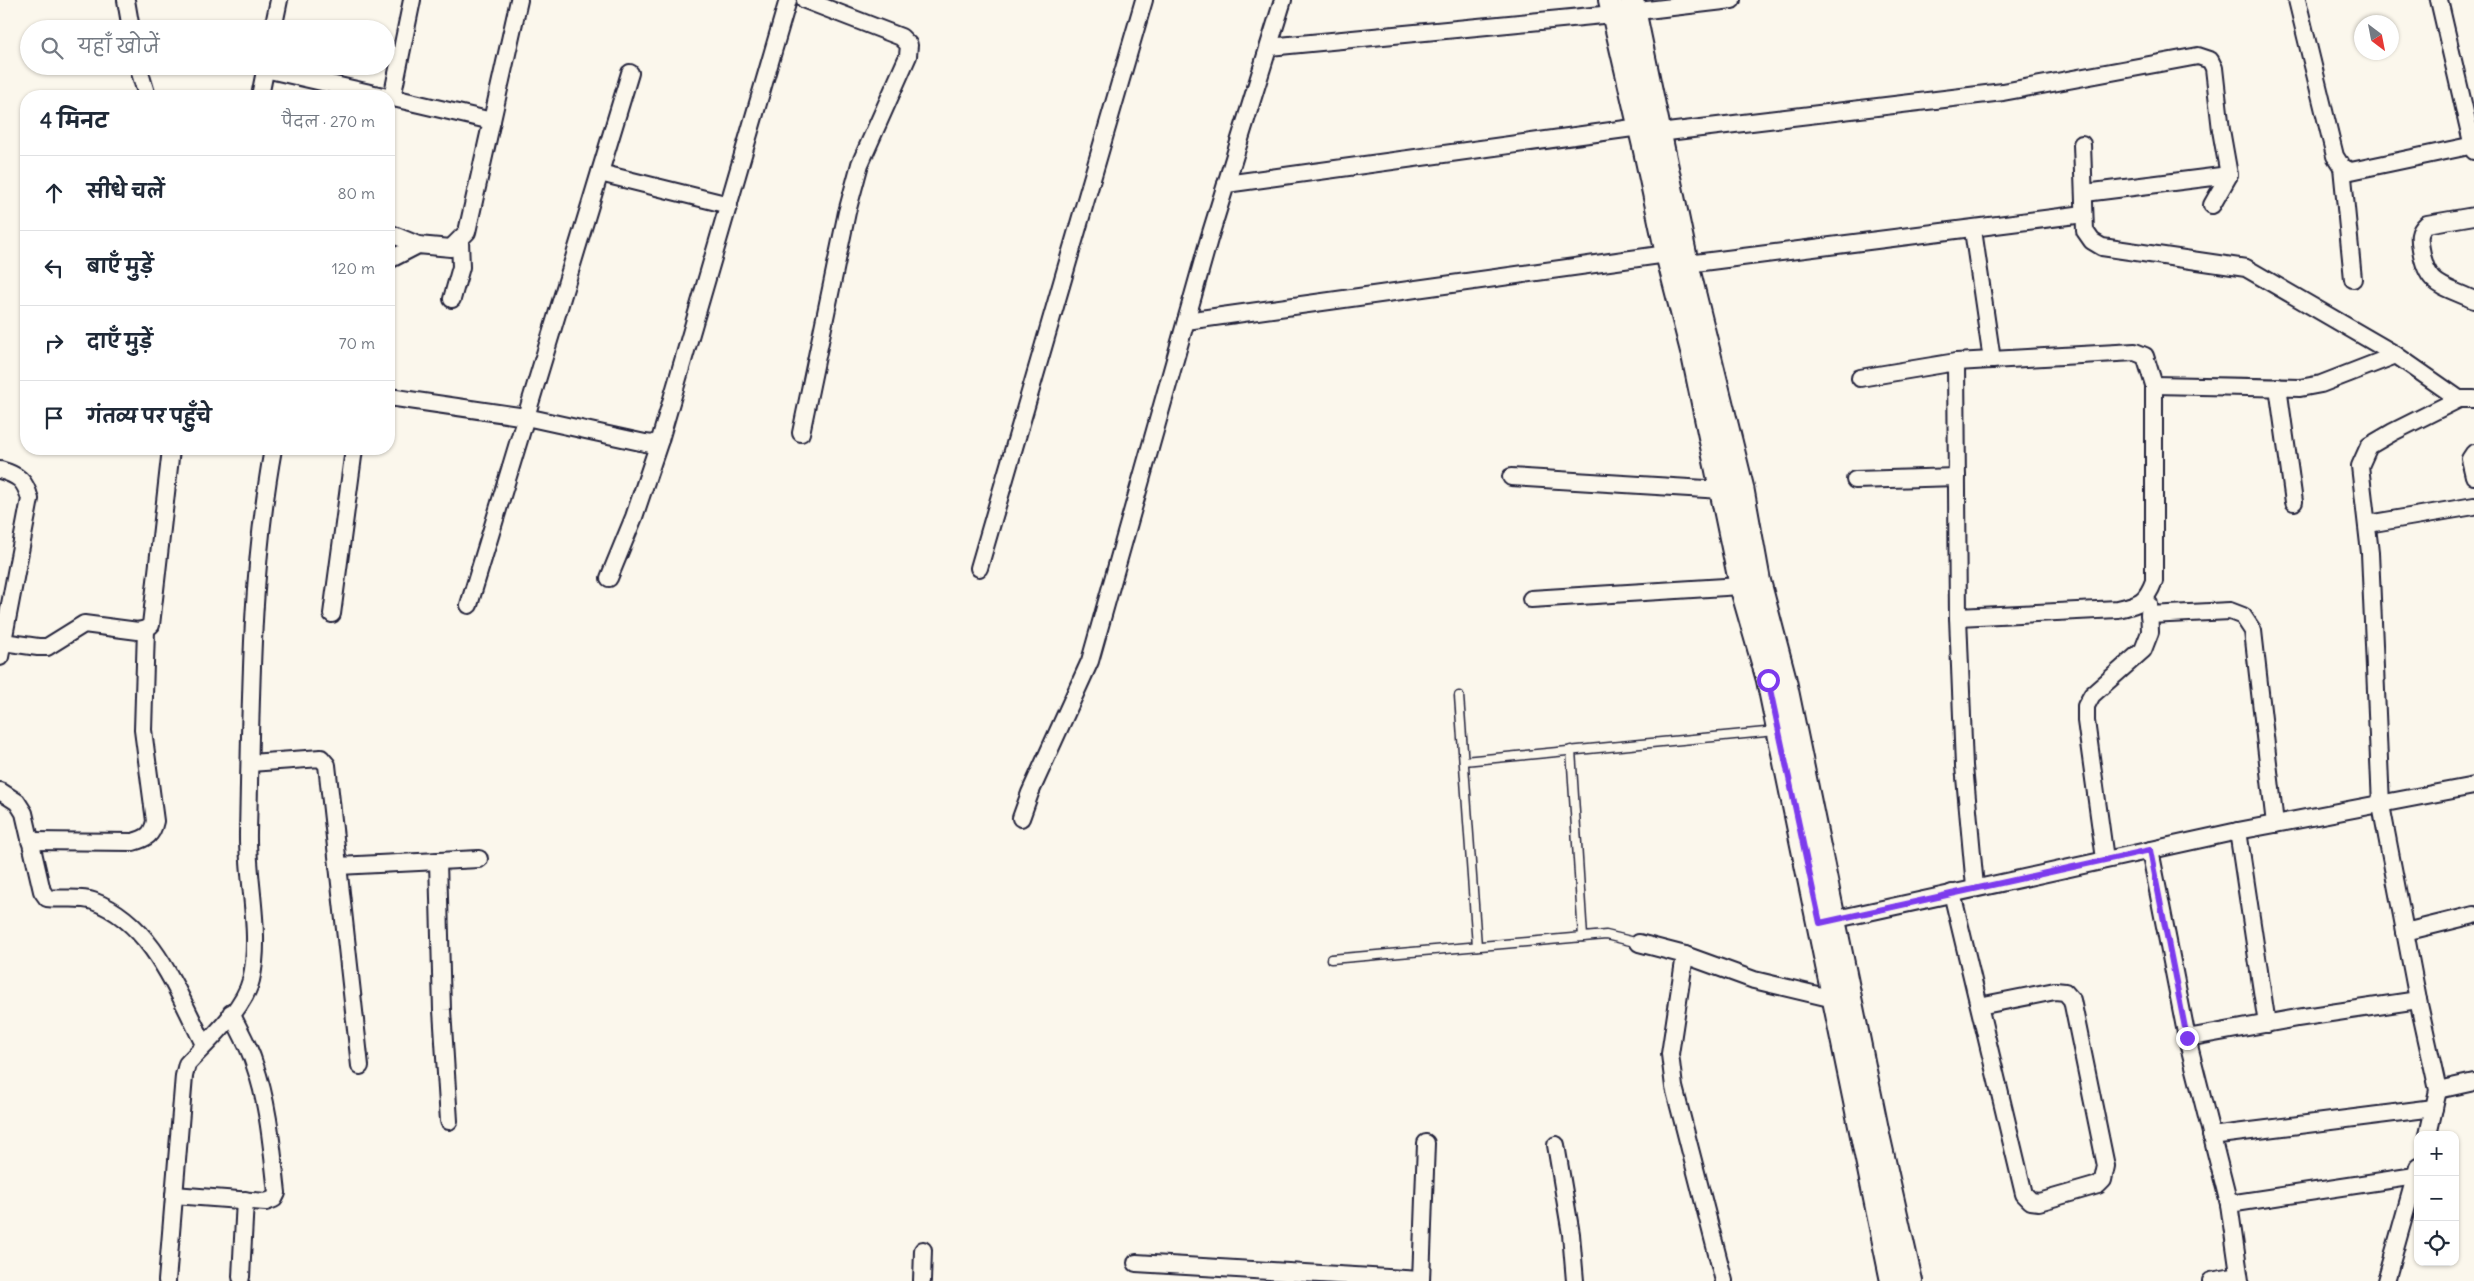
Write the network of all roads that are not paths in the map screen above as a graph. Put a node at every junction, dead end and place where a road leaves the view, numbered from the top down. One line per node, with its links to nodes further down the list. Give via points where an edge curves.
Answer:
1 (126, 0): 13 (street)
2 (279, 0): 14 (street)
3 (412, 0): 16 (street)
4 (520, 0): 27 (street)
5 (788, 0): 37 (street)
6 (805, 0): 60 (street, via 901,37 909,45 908,56 860,164)
7 (1144, 0): 75 (street)
8 (1283, 0): 15 (street)
9 (1732, 0): 12 (street)
10 (2297, 0): 31 (street, via 2335,156)
11 (2439, 0): 30 (street)
12 (1622, 7): 15 (street); 28 (street)
13 (129, 20)
14 (275, 20)
15 (1269, 47): 34 (street)
16 (395, 69)
17 (630, 73): 32 (street)
18 (141, 75): 22 (street)
19 (264, 75): 23 (street)
20 (295, 75): 24 (street)
21 (393, 75): 25 (street)
22 (145, 90)
23 (261, 90)
24 (359, 90)
25 (390, 90)
26 (395, 99): 27 (street)
27 (492, 121): 42 (street, via 466,232)
28 (1649, 130): 33 (street, via 2003,92 2198,56 2210,60 2214,68); 34 (street); 44 (street); 46 (street)
29 (2082, 144): 35 (street)
30 (2474, 147): 31 (street, via 2351,171)
31 (2342, 167): 47 (street)
32 (600, 173): 37 (street); 59 (street)
33 (2229, 175): 35 (street); 36 (street)
34 (1226, 184): 50 (street)
35 (2084, 193): 38 (street)
36 (2212, 205)
37 (729, 206): 61 (street)
38 (2084, 214): 40 (street); 51 (street, via 2086,231 2092,241 2102,247 2246,268)
39 (2474, 216): 49 (street, via 2427,224 2421,228 2419,236 2423,265 2428,275)
40 (1972, 230): 46 (street); 52 (street)
41 (395, 235): 43 (street)
42 (460, 241): 43 (street, via 451,248); 48 (street, via 461,267)
43 (418, 245): 45 (street)
44 (1667, 254): 46 (street); 50 (street); 71 (street)
45 (395, 257)
46 (1687, 264): 106 (street, via 1742,487 1759,581 1784,676)
47 (2353, 279)
48 (452, 299)
49 (2474, 300)
50 (1186, 321): 94 (street, via 1090,661)
51 (2396, 355): 56 (street, via 2322,384); 58 (street)
52 (1992, 360): 53 (street); 55 (street, via 2135,352 2145,356)
53 (1956, 362): 54 (street); 69 (street)
54 (1860, 378)
55 (2154, 385): 56 (street); 78 (street, via 2154,581)
56 (2278, 387): 72 (street)
57 (395, 398): 59 (street)
58 (2466, 399): 74 (street, via 2369,446 2360,466)
59 (526, 417): 61 (street, via 645,443 653,444); 80 (street)
60 (801, 433)
61 (660, 440): 76 (street)
62 (2474, 453): 68 (street, via 2470,459)
63 (170, 455): 84 (street, via 154,614 151,625)
64 (272, 455): 90 (street, via 256,581)
65 (353, 455): 81 (street)
66 (0, 470): 85 (street, via 17,474 26,485 30,499)
67 (1511, 476): 71 (street)
68 (2474, 476)
69 (1957, 477): 70 (street); 83 (street)
70 (1855, 480)
71 (1722, 490): 77 (street)
72 (2294, 502)
73 (2474, 506): 74 (street)
74 (2368, 524): 93 (street)
75 (979, 568)
76 (609, 578)
77 (1741, 586): 79 (street); 87 (street, via 1768,680)
78 (2148, 596): 82 (street); 83 (street, via 2135,605 2118,609)
79 (1531, 599)
80 (469, 605)
81 (332, 614)
82 (2149, 615): 95 (street, via 2230,611 2243,616 2253,632); 100 (street, via 2150,632 2143,650 2092,695 2086,706)
83 (1958, 617): 103 (street, via 1964,766)
84 (146, 629): 85 (street, via 138,631 84,624 47,647); 97 (street, via 143,730 156,820 153,830 148,838 133,842)
85 (1, 649)
86 (1459, 696): 89 (lane)
87 (1778, 731): 88 (lane); 106 (street)
88 (1571, 750): 89 (lane); 108 (lane)
89 (1464, 761): 110 (lane)
90 (250, 763): 102 (street, via 321,758 327,765); 116 (street, via 248,834 255,954 251,981)
91 (2474, 786): 93 (street)
92 (0, 791): 97 (street, via 17,802 24,813)
93 (2381, 805): 95 (street); 107 (street)
94 (1021, 818)
95 (2276, 824): 96 (street)
96 (2238, 831): 98 (street); 117 (street)
97 (30, 841): 119 (street, via 42,891 47,898 92,900 124,917 152,945)
98 (2150, 850): 100 (street); 118 (street)
99 (478, 859): 101 (street)
100 (2105, 860): 103 (street)
101 (438, 861): 102 (street); 124 (street, via 442,1010)
102 (338, 866): 120 (street)
103 (1976, 887): 104 (street)
104 (1952, 893): 106 (street); 115 (street)
105 (2474, 915): 107 (street)
106 (1828, 921): 113 (street); 145 (street)
107 (2406, 932): 114 (street)
108 (1583, 937): 109 (lane, via 1606,935); 110 (lane)
109 (1639, 943): 111 (street)
110 (1478, 946): 112 (lane)
111 (1685, 955): 113 (street, via 1754,980); 143 (street, via 1670,1054 1674,1088)
112 (1331, 959)
113 (1834, 998): 144 (street)
114 (2418, 1000): 117 (street); 122 (street)
115 (1979, 1006): 115 (street, via 2024,1194 2031,1201 2038,1202 2098,1186 2106,1166 2072,1000 2065,992 2055,991)
116 (231, 1013): 119 (street); 132 (street, via 254,1061 261,1086 277,1193 274,1199 266,1202)
117 (2267, 1024): 118 (street)
118 (2187, 1038): 126 (street)
119 (204, 1044): 131 (street, via 187,1064 184,1076)
120 (360, 1066)
121 (2474, 1082): 122 (street)
122 (2438, 1090): 123 (street)
123 (2434, 1108): 125 (street); 126 (street)
124 (450, 1121)
125 (2429, 1131)
126 (2211, 1136): 133 (street)
127 (1426, 1142): 141 (street)
128 (1556, 1145): 142 (street)
129 (2414, 1172): 133 (street)
130 (2415, 1176): 147 (street)
131 (174, 1195): 132 (street); 139 (street)
132 (245, 1200): 137 (street)
133 (2228, 1204): 138 (street)
134 (923, 1250): 140 (street)
135 (1136, 1263): 136 (street)
136 (1222, 1275): 141 (street)
137 (241, 1277)
138 (2240, 1278): 146 (street)
139 (167, 1281)
140 (922, 1281)
141 (1421, 1281)
142 (1575, 1281)
143 (1724, 1281)
144 (1892, 1281)
145 (1911, 1281)
146 (2211, 1281)
147 (2386, 1281)

